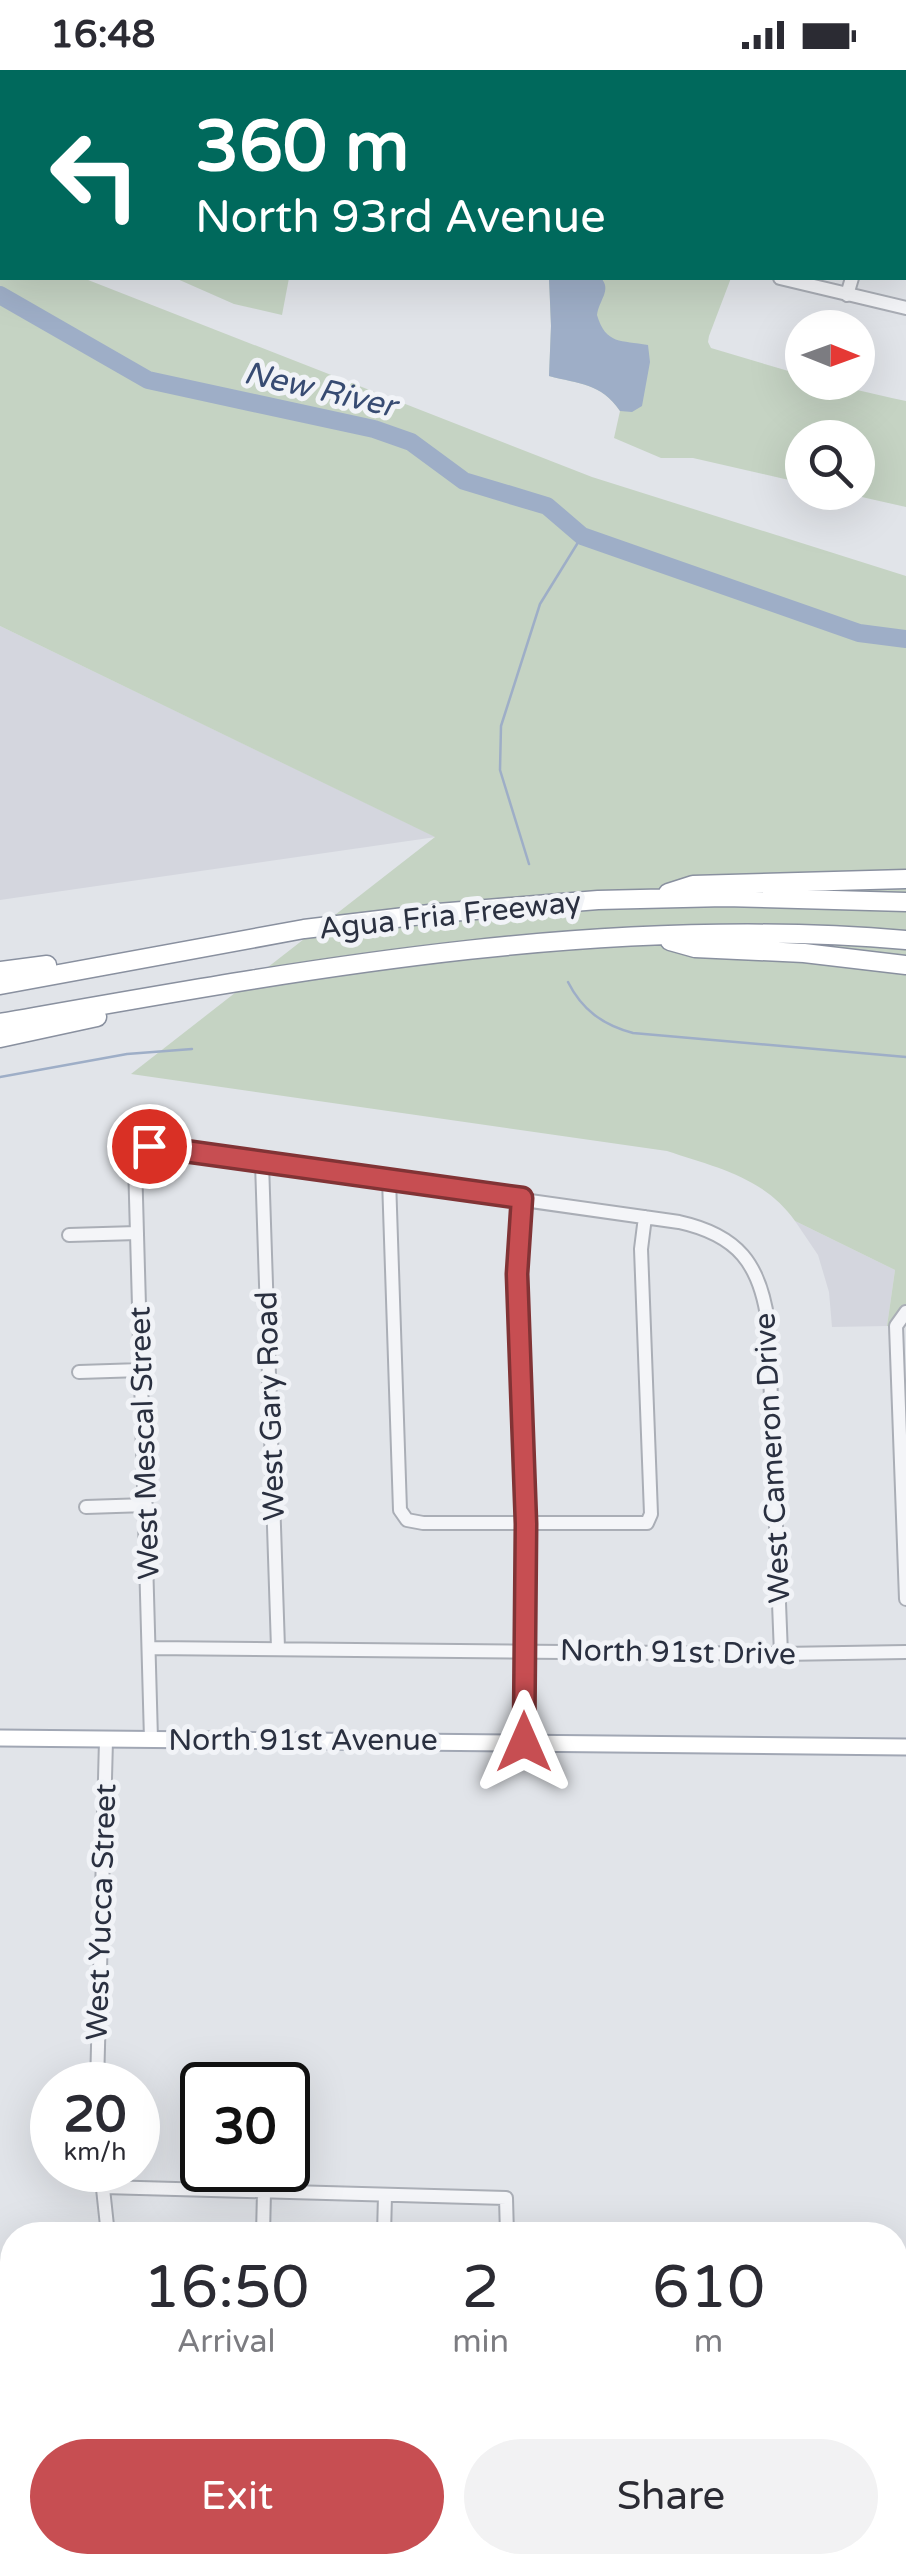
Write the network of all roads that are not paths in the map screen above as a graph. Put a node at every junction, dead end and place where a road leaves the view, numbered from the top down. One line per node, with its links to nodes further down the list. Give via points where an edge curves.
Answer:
1 (787, 280): 3 (street)
2 (851, 280): 3 (street)
3 (847, 296): 4 (street)
4 (906, 308)
5 (906, 879): 6 (highway, via 693,885)
6 (649, 900): 7 (highway, Agua Fria Freeway); 8 (highway, Agua Fria Freeway)
7 (906, 902)
8 (304, 929): 13 (highway, via 262,928); 14 (highway, Agua Fria Freeway)
9 (650, 935): 10 (highway, Agua Fria Freeway); 11 (highway, via 695,948); 12 (highway, Agua Fria Freeway, via 473,947)
10 (906, 940)
11 (906, 965)
12 (310, 968): 15 (highway, Agua Fria Freeway); 16 (highway, via 270,987)
13 (0, 970)
14 (0, 985)
15 (0, 1022)
16 (0, 1038)
17 (262, 1163): 18 (street); 21 (street, West Mescal Street, via 140,1148); 32 (street, West Gary Road)
18 (389, 1180): 19 (street); 29 (street, via 400,1510 407,1520 423,1523)
19 (522, 1198): 20 (street); 29 (street, via 517,1274)
20 (646, 1217): 29 (street, via 641,1249 651,1514 647,1524); 35 (street, West Cameron Drive, via 699,1227 733,1244 764,1291)
21 (137, 1234): 22 (street); 24 (street, West Mescal Street)
22 (70, 1236)
23 (904, 1313): 26 (street, via 896,1326)
24 (142, 1370): 25 (street); 27 (street, West Mescal Street)
25 (78, 1372)
26 (903, 1400): 30 (street)
27 (146, 1505): 28 (street); 31 (street, West Mescal Street)
28 (86, 1507)
29 (526, 1524): 33 (street)
30 (906, 1600)
31 (150, 1648): 32 (street, North 91st Drive); 38 (street, West Mescal Street)
32 (278, 1648): 33 (street, North 91st Drive)
33 (524, 1650): 35 (street, North 91st Drive); 39 (street)
34 (906, 1652): 35 (street, North 91st Drive)
35 (781, 1654)
36 (0, 1738): 37 (main road, North 91st Avenue)
37 (106, 1740): 38 (main road, North 91st Avenue); 41 (street, West Yucca Street)
38 (151, 1740): 39 (main road, North 91st Avenue)
39 (524, 1742): 40 (main road, North 91st Avenue)
40 (906, 1748)
41 (97, 2062)
42 (104, 2192): 45 (street)
43 (264, 2192): 44 (street); 46 (street)
44 (385, 2194): 47 (street); 48 (street, via 506,2198)
45 (107, 2222)
46 (263, 2222)
47 (384, 2222)
48 (507, 2222)

